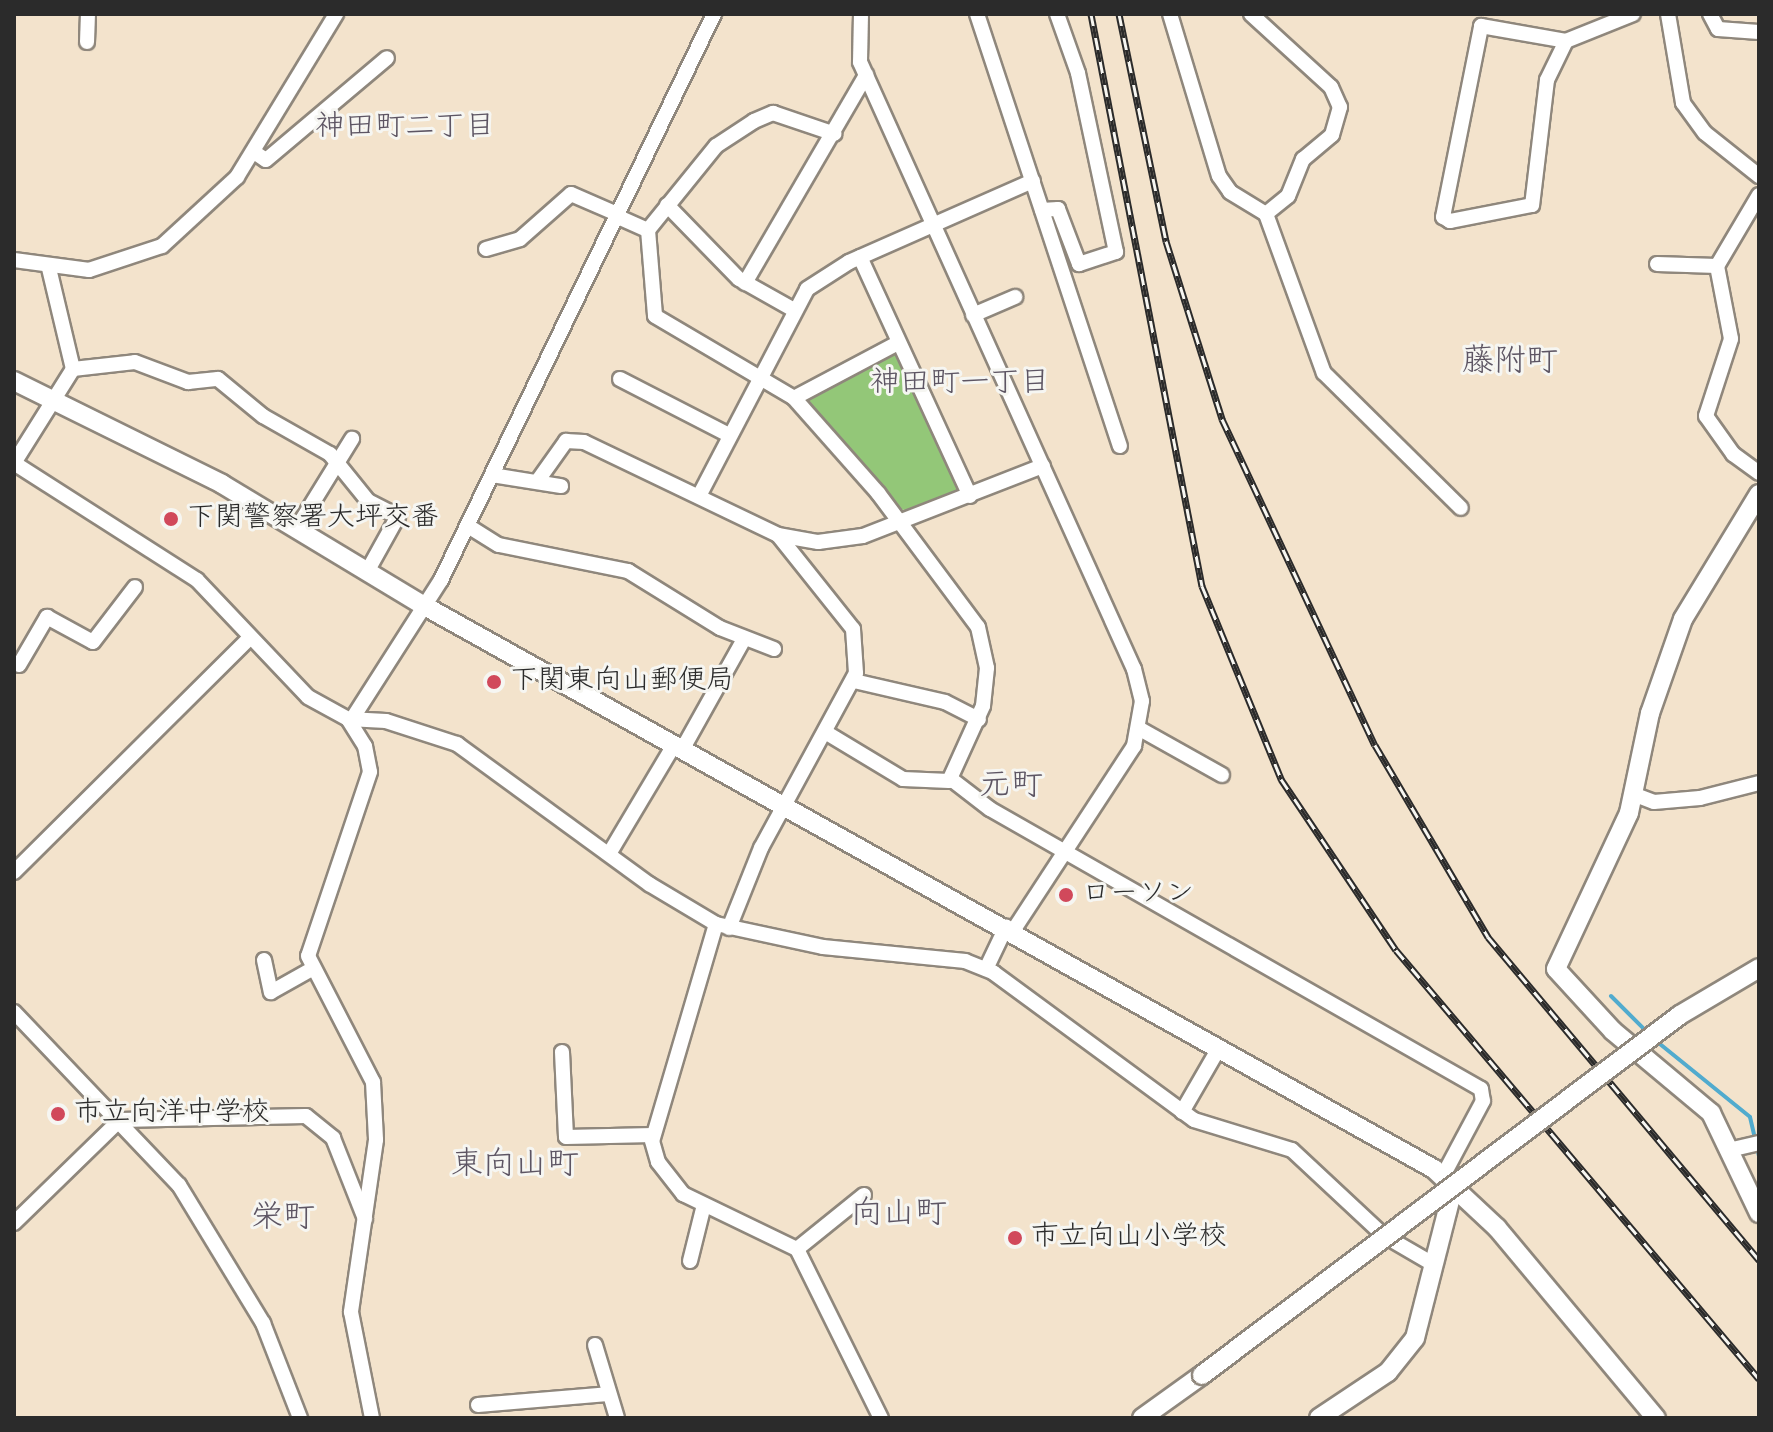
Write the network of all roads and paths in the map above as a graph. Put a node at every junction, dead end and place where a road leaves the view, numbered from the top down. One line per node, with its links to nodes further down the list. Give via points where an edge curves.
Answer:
1 (88, 14): 14 (street)
2 (336, 14): 18 (street)
3 (714, 14): 25 (street)
4 (861, 14): 16 (street)
5 (977, 14): 20 (street)
6 (1057, 14): 23 (street, via 1078,73 1116,252 1079,264 1058,209)
7 (1170, 14): 24 (street, via 1224,187)
8 (1251, 14): 24 (street, via 1331,87 1340,107 1332,135 1303,159 1288,196)
9 (1633, 14): 13 (street)
10 (1668, 14): 19 (street, via 1683,103 1705,133)
11 (1710, 14): 12 (street, via 1718,29)
12 (1759, 32)
13 (1566, 41): 13 (street, via 1481,26 1443,217 1450,221 1532,205 1547,80)
14 (87, 42)
15 (387, 58): 18 (street, via 266,160)
16 (866, 75): 17 (street); 26 (street)
17 (835, 134): 22 (street, via 768,115 716,146); 34 (street)
18 (254, 152): 33 (street, via 162,246 89,270)
19 (1759, 176)
20 (1033, 181): 23 (street); 26 (street)
21 (1759, 195): 32 (street)
22 (667, 205): 27 (street); 34 (street)
23 (1042, 210): 47 (street)
24 (1266, 214): 58 (street, via 1324,373)
25 (617, 215): 27 (street); 28 (street, via 571,194 520,239); 52 (street)
26 (932, 226): 29 (street); 37 (street)
27 (648, 230): 40 (street, via 651,312)
28 (486, 249)
29 (860, 257): 36 (street, via 807,289); 38 (street)
30 (14, 260): 33 (street)
31 (1657, 264): 32 (street)
32 (1717, 266): 51 (street, via 1731,339 1706,416 1733,454)
33 (49, 268): 39 (street)
34 (745, 283): 36 (street)
35 (1015, 297): 37 (street)
36 (794, 310): 40 (street)
37 (973, 315): 50 (street)
38 (898, 343): 43 (street); 57 (street)
39 (73, 369): 44 (street); 49 (street, via 135,362 188,382 218,379)
40 (759, 376): 43 (street); 45 (street)
41 (620, 379): 45 (street)
42 (14, 381): 44 (street)
43 (794, 398): 59 (street)
44 (55, 399): 48 (street); 61 (street)
45 (729, 435): 56 (street)
46 (352, 439): 49 (street)
47 (1120, 446)
48 (14, 463): 66 (street, via 197,580)
49 (337, 464): 61 (street); 63 (street, via 368,501 398,516)
50 (1043, 466): 57 (street); 73 (street, via 1134,669)
51 (1759, 473)
52 (492, 475): 53 (street); 60 (street)
53 (539, 479): 54 (street); 56 (street, via 566,441 584,442)
54 (561, 486)
55 (1759, 494): 79 (street, via 1683,619 1650,713)
56 (699, 496): 62 (street)
57 (970, 496): 59 (street)
58 (1461, 508)
59 (899, 522): 62 (street, via 846,539); 72 (street, via 978,627 987,668)
60 (468, 526): 65 (street); 67 (street, via 499,545 628,571)
61 (297, 528): 63 (street)
62 (778, 535): 70 (street, via 853,629)
63 (367, 572): 65 (street)
64 (135, 587): 69 (street, via 93,642 47,617)
65 (421, 604): 71 (street); 75 (street)
66 (250, 638): 71 (street, via 308,697); 83 (street)
67 (744, 639): 68 (street); 75 (street)
68 (774, 649)
69 (16, 666)
70 (854, 681): 72 (street, via 945,702); 74 (street)
71 (351, 718): 82 (street, via 457,744); 88 (street, via 370,772 312,939)
72 (979, 719): 77 (street)
73 (1140, 729): 76 (street); 81 (street)
74 (825, 732): 77 (street, via 903,779); 80 (street)
75 (678, 747): 80 (street); 82 (street)
76 (1222, 775)
77 (951, 779): 81 (street)
78 (1759, 783): 79 (street, via 1700,798 1654,802)
79 (1633, 794): 96 (street, via 1556,969 1643,1059 1691,1091)
80 (784, 807): 84 (street); 85 (street)
81 (1062, 847): 85 (street); 97 (street, via 1481,1089 1483,1101)
82 (609, 854): 84 (street)
83 (14, 872)
84 (723, 926): 89 (street); 95 (street)
85 (1009, 929): 89 (street); 91 (street)
86 (264, 960): 88 (street, via 271,992)
87 (1759, 968): 113 (street, bridge, via 1680,1015)
88 (312, 969): 101 (street, via 373,1082 376,1140)
89 (986, 969): 93 (street)
90 (14, 1012): 94 (street)
91 (1219, 1048): 93 (street); 97 (street)
92 (562, 1052): 95 (street, via 566,1137)
93 (1182, 1112): 105 (street, via 1292,1150 1383,1235)
94 (120, 1120): 101 (street, via 314,1119 333,1138); 102 (street); 109 (street, via 179,1185 218,1244 263,1323)
95 (653, 1135): 99 (street, via 664,1175)
96 (1746, 1146): 100 (street)
97 (1448, 1180): 105 (street); 115 (street)
98 (864, 1195): 103 (street)
99 (704, 1205): 103 (street); 104 (street)
100 (1759, 1213)
101 (365, 1219): 110 (street, via 351,1312)
102 (14, 1223)
103 (797, 1249): 112 (street)
104 (690, 1261)
105 (1433, 1264): 114 (street, via 1408,1349 1375,1383)
106 (595, 1345): 107 (street)
107 (608, 1394): 108 (street); 111 (street)
108 (478, 1405)
109 (300, 1418)
110 (372, 1418)
111 (617, 1418)
112 (881, 1418)
113 (1142, 1418)
114 (1319, 1418)
115 (1656, 1418)

